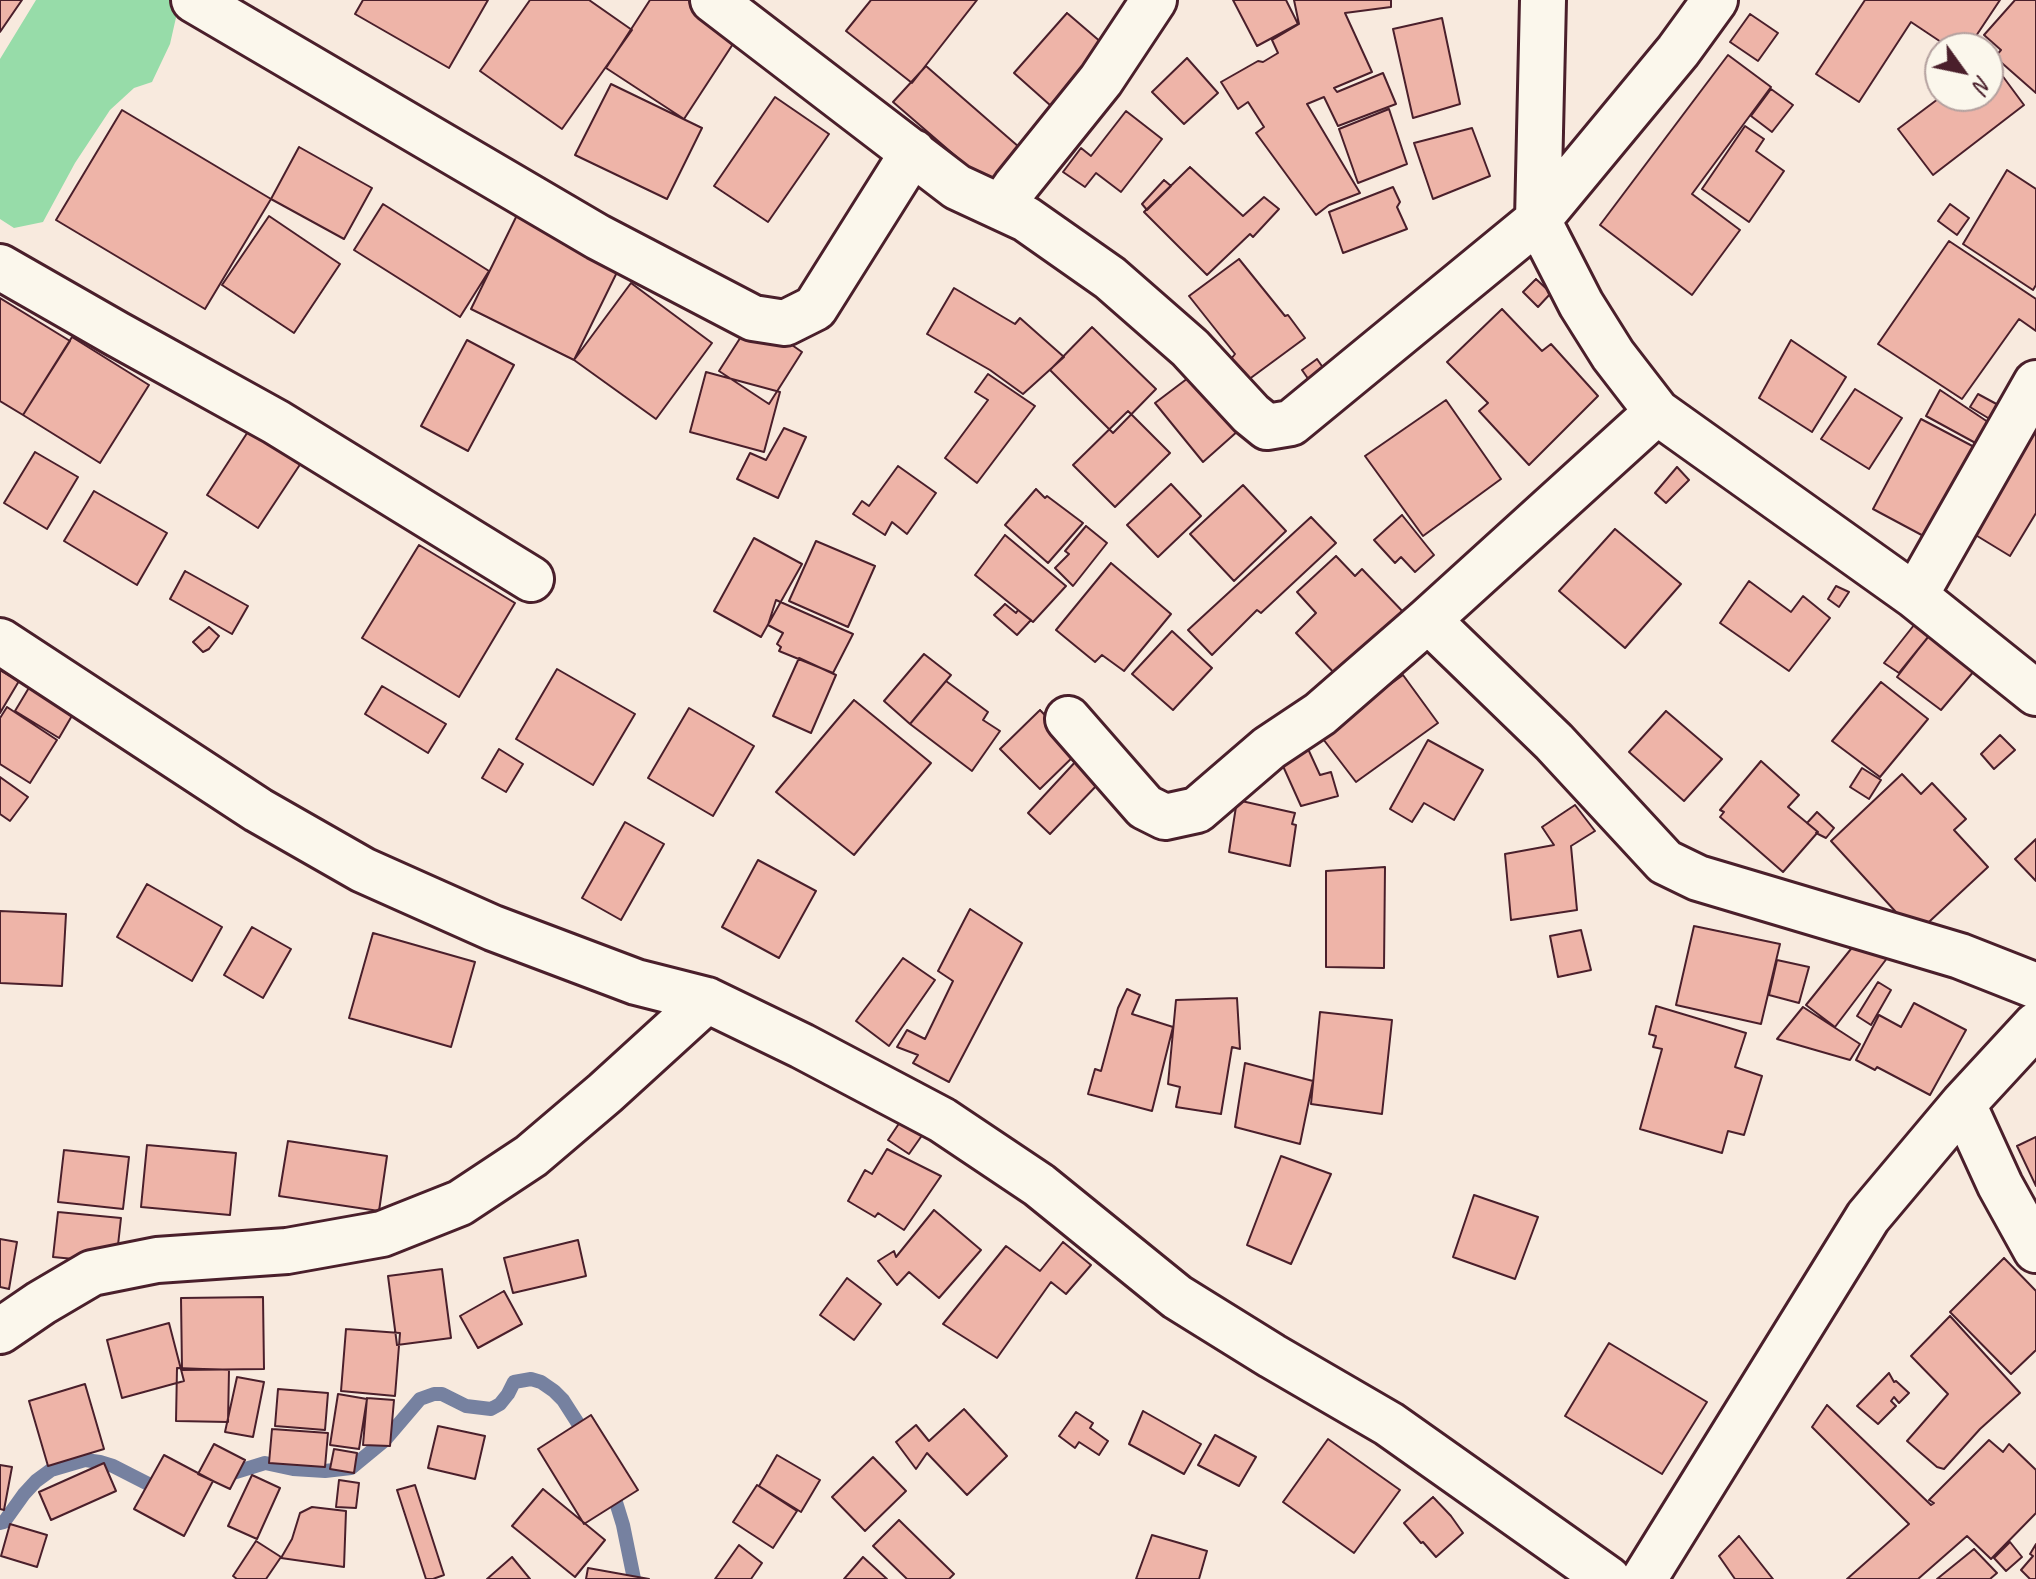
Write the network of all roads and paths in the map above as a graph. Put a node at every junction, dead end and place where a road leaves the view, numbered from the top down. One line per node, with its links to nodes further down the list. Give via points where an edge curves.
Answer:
1 (194, 0): 6 (street, via 598,237 753,318 785,323 815,308)
2 (713, 0): 6 (street)
3 (1154, 0): 7 (street, via 1101,80)
4 (1543, 0): 8 (street)
5 (1715, 0): 8 (street)
6 (913, 152): 7 (street, via 957,187)
7 (1001, 207): 8 (street, via 1110,278 1190,348 1267,427 1291,423)
8 (1538, 220): 11 (street, via 1597,330)
9 (0, 267): 12 (street, via 276,422)
10 (2036, 383): 13 (street)
11 (1657, 412): 13 (street); 14 (street)
12 (531, 579)
13 (1915, 596): 16 (street)
14 (1428, 620): 17 (street, via 1197,810 1165,817 1145,807); 18 (street, via 1554,742 1665,862 1698,878 1960,956)
15 (0, 641): 19 (street, via 258,810 363,870 493,928 636,982)
16 (2036, 693)
17 (1068, 719)
18 (2036, 986)
19 (707, 1000): 23 (street, via 531,1156 460,1203 382,1234 287,1251 157,1260 92,1273); 24 (street, via 942,1120 1039,1185 1177,1297 1389,1424)
20 (2036, 1025): 21 (street)
21 (1963, 1104): 22 (street); 25 (street, via 1868,1217)
22 (2036, 1250)
23 (0, 1331)
24 (1608, 1579)
25 (1644, 1579)

